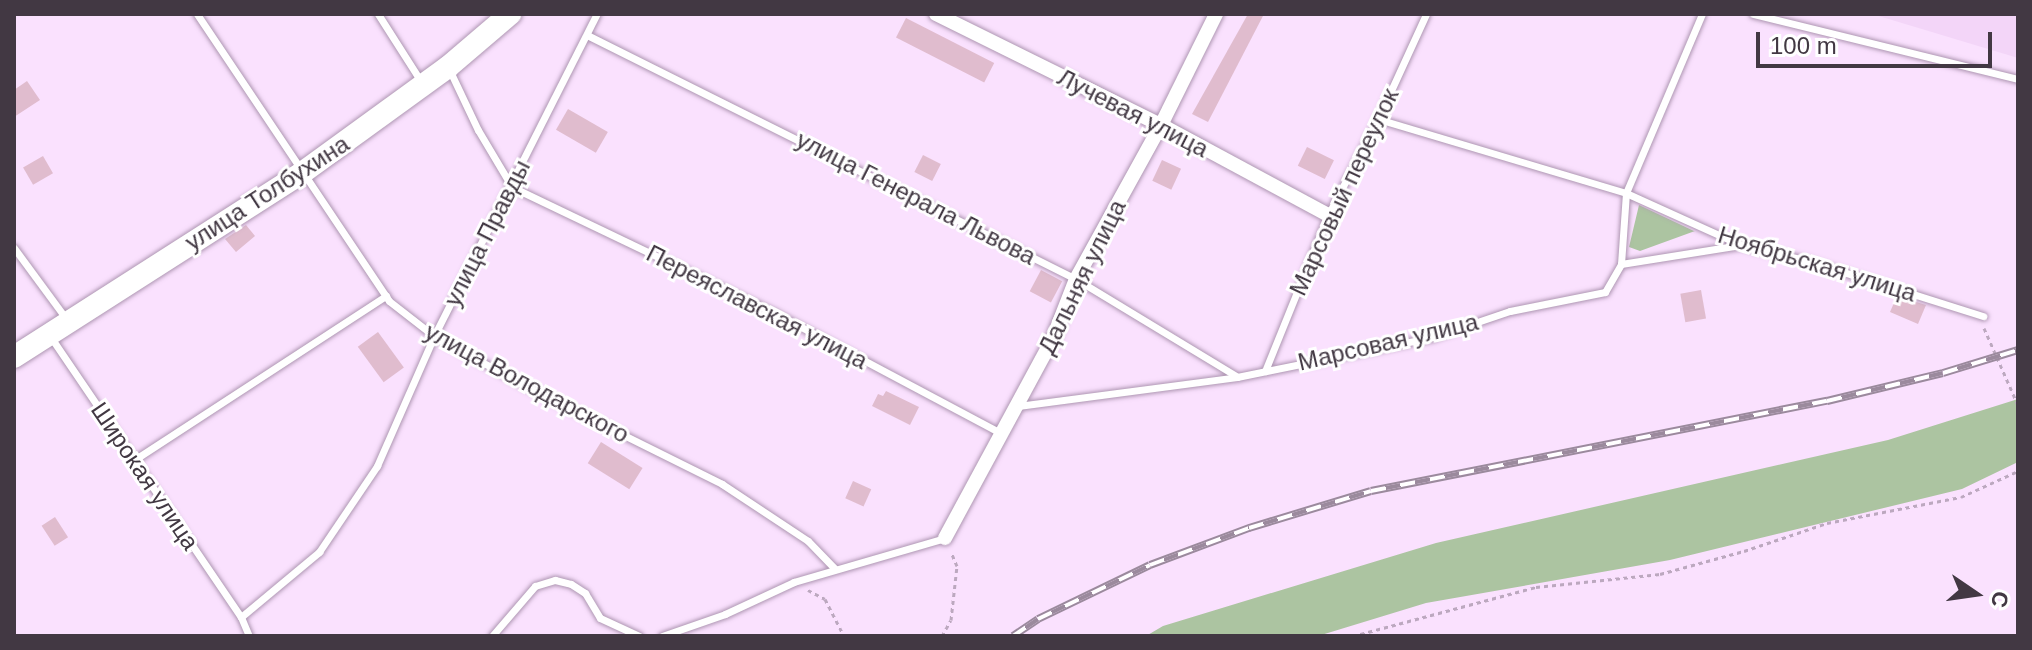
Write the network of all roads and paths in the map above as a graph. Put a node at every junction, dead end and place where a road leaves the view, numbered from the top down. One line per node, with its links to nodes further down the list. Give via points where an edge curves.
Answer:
1 (197, 14): 16 (lane, улица Володарского)
2 (378, 14): 13 (lane)
3 (510, 14): 11 (main road, улица Толбухина)
4 (597, 14): 10 (lane, улица Правды)
5 (936, 14): 15 (street, Лучевая улица)
6 (1216, 14): 15 (street, Дальняя улица)
7 (1426, 14): 14 (lane, Марсовый переулок)
8 (1702, 14): 18 (lane)
9 (1753, 14): 12 (lane)
10 (587, 35): 17 (lane, улица Правды); 23 (lane, улица Генерала Львова)
11 (448, 67): 13 (main road, улица Толбухина); 17 (lane)
12 (2018, 79)
13 (424, 85): 16 (main road, улица Толбухина)
14 (1378, 119): 18 (lane, Ноябрьская улица); 19 (lane, Марсовый переулок)
15 (1161, 125): 19 (street, Лучевая улица); 23 (street, Дальняя улица)
16 (302, 173): 24 (lane, улица Володарского); 26 (main road, улица Толбухина)
17 (512, 187): 27 (lane, улица Правды); 33 (lane, Переяславская улица, via 775,313)
18 (1626, 193): 20 (lane, Ноябрьская улица); 22 (lane)
19 (1328, 215): 29 (lane, Марсовый переулок)
20 (1741, 245): 22 (lane); 25 (lane, Ноябрьская улица)
21 (14, 248): 26 (lane, Широкая улица)
22 (1621, 264): 29 (lane, Марсовая улица, via 1605,292 1510,311 1433,337)
23 (1076, 279): 30 (lane, улица Генерала Львова); 32 (street, Дальняя улица)
24 (386, 296): 27 (lane, улица Володарского); 34 (lane)
25 (1983, 316): 31 (path)
26 (58, 328): 28 (main road, улица Толбухина); 34 (lane, Широкая улица)
27 (434, 336): 37 (lane, улица Володарского, via 722,484 808,541); 39 (lane, улица Правды, via 377,466 319,552)
28 (14, 357)
29 (1265, 371): 30 (lane, Марсовая улица)
30 (1237, 377): 32 (lane, Марсовая улица)
31 (2018, 405)
32 (1017, 406): 33 (street, Дальняя улица)
33 (1001, 433): 36 (street, Дальняя улица)
34 (134, 460): 39 (lane, Широкая улица)
35 (2018, 471): 46 (path, via 1961,497 1827,523 1660,574 1536,587)
36 (945, 538): 37 (lane); 45 (path, via 957,566 951,620)
37 (835, 569): 38 (lane)
38 (794, 582): 43 (lane); 44 (path, via 825,599)
39 (241, 617): 40 (lane)
40 (249, 636)
41 (492, 636): 42 (lane, via 535,586 555,580 585,593 600,618)
42 (639, 636)
43 (662, 636)
44 (844, 636)
45 (942, 636)
46 (1353, 636)

